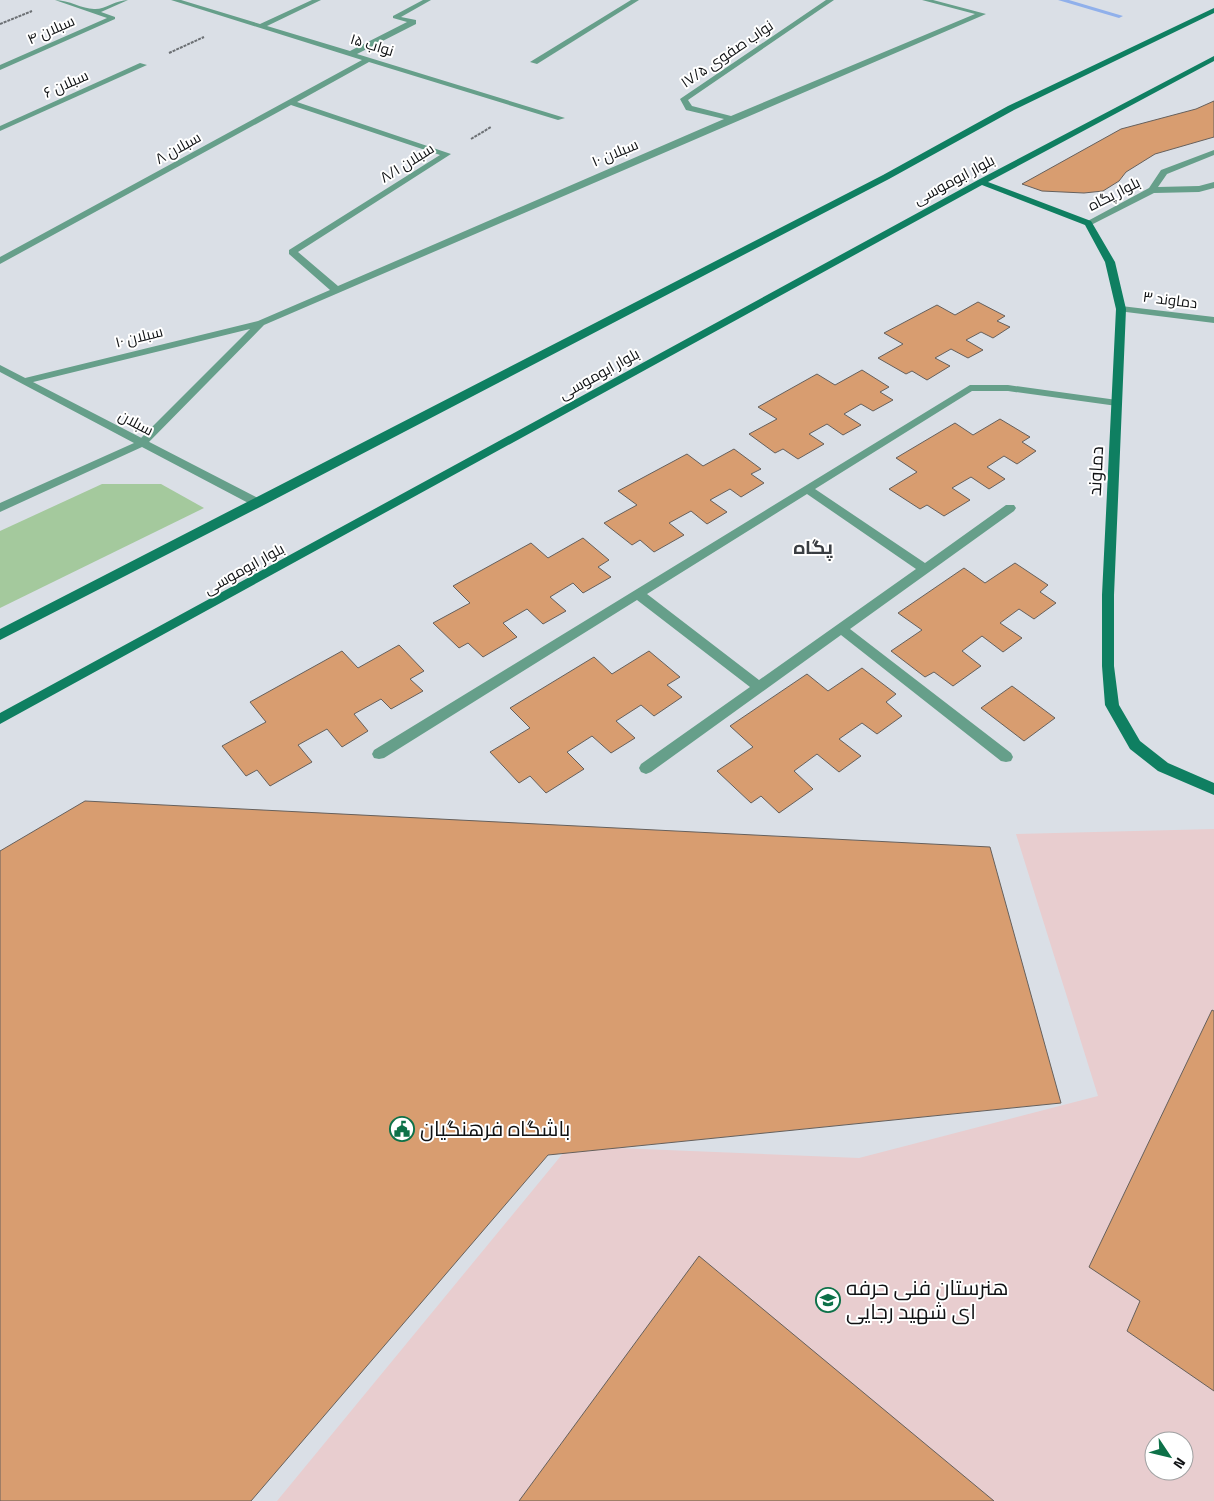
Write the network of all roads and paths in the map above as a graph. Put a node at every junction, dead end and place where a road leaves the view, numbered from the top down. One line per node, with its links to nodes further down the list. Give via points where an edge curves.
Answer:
1 (58, 0): 10 (street); 12 (path)
2 (125, 0): 10 (street)
3 (174, 0): 11 (street, نواب ۱۵)
4 (318, 0): 13 (street)
5 (428, 0): 14 (street, via 395,17 413,22)
6 (636, 0): 17 (street)
7 (831, 0): 23 (street, نواب صفوی ۱۷/۵, via 684,100 689,108)
8 (925, 0): 23 (street, سبلان ۱۰, via 982,14)
9 (1214, 10): 41 (main road, بلوار ابوموسی, via 1011,108 886,177)
10 (94, 12): 19 (street, سبلان ۴, via 113,18)
11 (241, 20): 13 (street, نواب ۱۵); 18 (path)
12 (0, 24)
13 (262, 26): 14 (street, نواب ۱۵)
14 (351, 54): 16 (street, نواب ۱۵)
15 (1214, 58): 27 (main road, بلوار ابوموسی)
16 (369, 59): 20 (street, سبلان ۸); 21 (street, نواب ۱۵)
17 (534, 62)
18 (143, 65): 24 (street, سبلان ۶)
19 (0, 68)
20 (290, 102): 26 (street, سبلان ۸/۱); 31 (street, سبلان ۸)
21 (524, 107): 22 (street, نواب ۱۵); 26 (path)
22 (561, 118)
23 (732, 119): 32 (street, سبلان ۱۰)
24 (0, 129)
25 (1214, 152): 29 (street, بلوار پگاه, via 1164,172)
26 (447, 154): 32 (street, سبلان ۸/۱, via 292,252)
27 (981, 182): 30 (main road); 49 (main road, بلوار ابوموسی)
28 (1214, 185): 29 (street, بلوار پگاه, via 1199,189)
29 (1152, 190): 30 (street, بلوار پگاه)
30 (1088, 223): 33 (main road, دماوند, via 1110,262)
31 (0, 261)
32 (336, 290): 35 (street, سبلان ۱۰)
33 (1121, 309): 34 (street, دماوند ۳); 38 (main road, دماوند)
34 (1214, 320)
35 (261, 323): 37 (street, سبلان ۱۰); 39 (street, سبلان ۱۰)
36 (0, 368): 37 (street, سبلان)
37 (25, 381): 39 (street, سبلان)
38 (1117, 403): 40 (street, via 1008,388 970,388); 53 (main road, دماوند, via 1108,595 1108,666 1112,705 1135,745 1163,767)
39 (142, 443): 41 (street, سبلان); 42 (street)
40 (807, 489): 44 (street); 45 (street)
41 (258, 503): 47 (main road, بلوار ابوموسی)
42 (0, 508)
43 (1010, 508): 44 (street)
44 (925, 569): 46 (street)
45 (638, 594): 48 (street); 50 (street)
46 (841, 629): 48 (street); 51 (street)
47 (0, 635)
48 (759, 687): 52 (street)
49 (0, 719)
50 (379, 754)
51 (1006, 757)
52 (646, 768)
53 (1214, 789)

